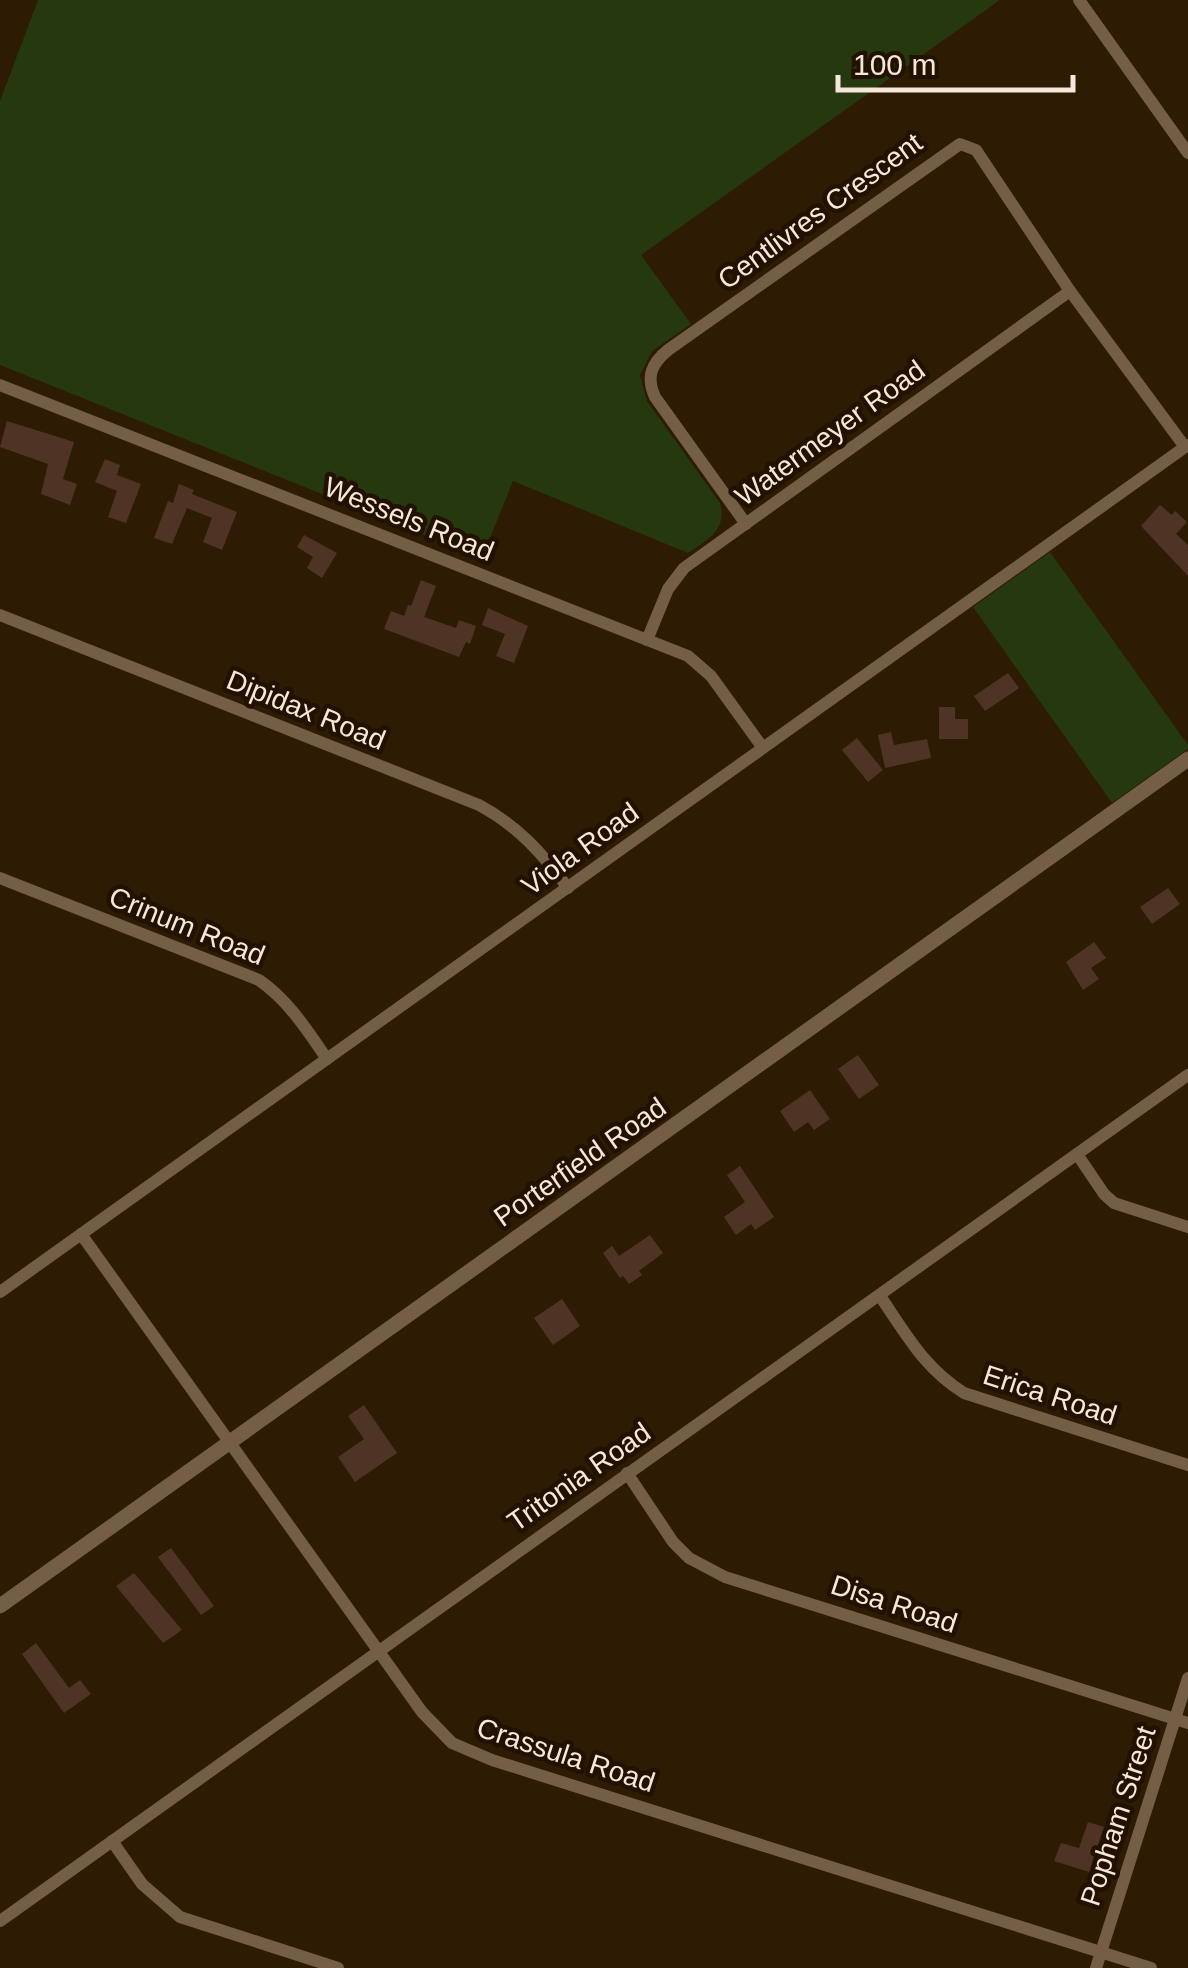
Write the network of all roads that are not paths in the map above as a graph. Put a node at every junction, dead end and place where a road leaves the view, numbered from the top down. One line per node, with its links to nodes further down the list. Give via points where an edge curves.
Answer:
1 (1079, 0): 2 (street)
2 (1188, 153)
3 (1070, 291): 5 (street, Centlivres Crescent); 6 (street, Watermeyer Road); 6 (street, Centlivres Crescent, via 976,150 960,144 668,350 651,372 655,398)
4 (0, 385): 8 (street, Wessels Road)
5 (1187, 446): 9 (street, Viola Road)
6 (746, 524): 8 (street, Watermeyer Road, via 678,574)
7 (0, 615): 12 (street, Dipidax Road, via 479,805 529,840)
8 (647, 640): 9 (street, Wessels Road, via 699,664)
9 (763, 748): 12 (street, Viola Road)
10 (1188, 760): 20 (street, Porterfield Road)
11 (0, 878): 13 (street, Crinum Road, via 259,980 285,1001)
12 (568, 888): 13 (street, Viola Road)
13 (327, 1060): 17 (street, Viola Road)
14 (1188, 1075): 15 (street, Tritonia Road)
15 (1077, 1154): 16 (street, via 1114,1203); 19 (street, Tritonia Road)
16 (1188, 1227)
17 (82, 1234): 18 (street, Viola Road); 20 (street, Crassula Road)
18 (0, 1292)
19 (880, 1296): 21 (street, Erica Road, via 926,1364 964,1393); 22 (street, Tritonia Road)
20 (228, 1442): 23 (street, Porterfield Road); 24 (street, Crassula Road)
21 (1188, 1465)
22 (627, 1473): 24 (street, Tritonia Road); 26 (street, Disa Road, via 681,1550 725,1577)
23 (0, 1606)
24 (377, 1650): 27 (street, Tritonia Road); 29 (street, Crassula Road, via 436,1728 470,1752)
25 (1188, 1678): 26 (street, Popham Street)
26 (1182, 1721): 29 (street, Popham Street)
27 (112, 1840): 28 (street, Tritonia Road); 30 (street, via 142,1884 180,1917)
28 (0, 1921)
29 (1101, 1952): 31 (street, Popham Street); 32 (street, Crassula Road)
30 (338, 1968)
31 (1096, 1968)
32 (1151, 1968)

